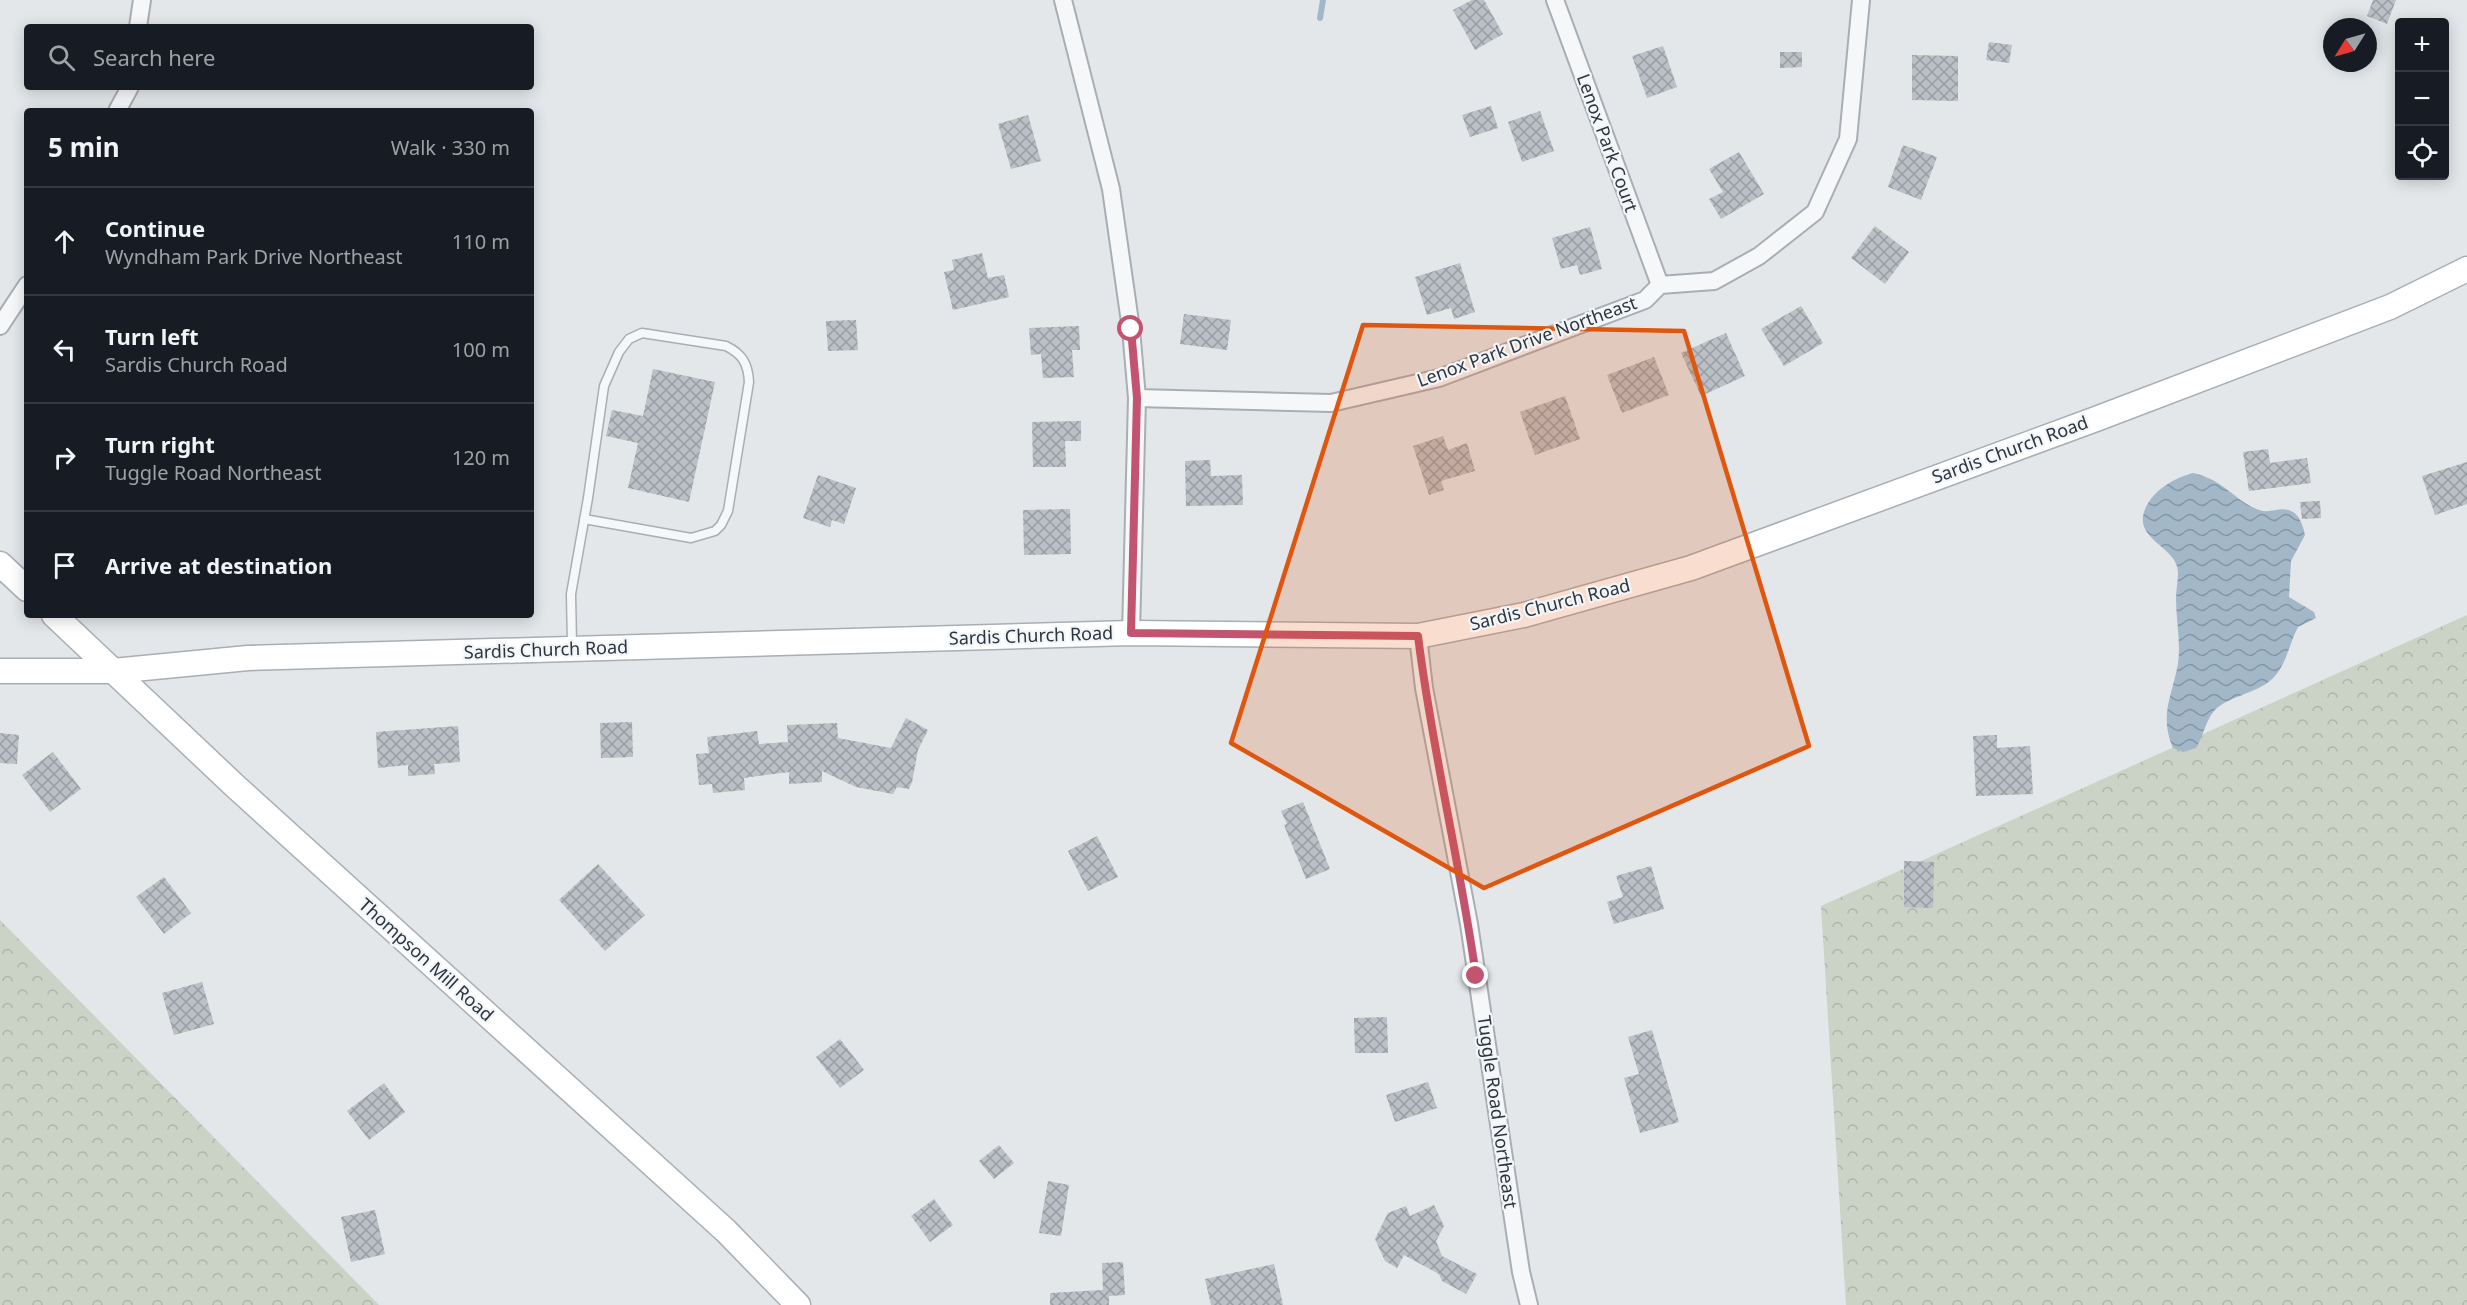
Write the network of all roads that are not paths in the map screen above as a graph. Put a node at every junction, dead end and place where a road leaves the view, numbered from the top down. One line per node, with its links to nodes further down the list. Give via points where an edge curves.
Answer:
1 (142, 0): 5 (street)
2 (1064, 0): 12 (street, via 1111,189)
3 (1555, 0): 9 (street, Lenox Park Court)
4 (1861, 0): 9 (street, via 1848,139 1815,212 1758,256 1714,281)
5 (138, 24)
6 (128, 90): 7 (street)
7 (119, 108)
8 (2467, 269): 18 (street, Sardis Church Road, via 2390,307 1691,568 1524,615)
9 (1660, 285): 12 (street, Lenox Park Drive Northeast, via 1645,300 1439,378 1331,403)
10 (24, 290): 11 (street)
11 (0, 326)
12 (1137, 398): 17 (street)
13 (585, 519): 13 (lane, via 604,386 629,339 642,333 726,346 737,352 744,359 749,382 728,511 721,525 715,531 692,538); 19 (lane, via 571,594)
14 (0, 564): 15 (street)
15 (24, 586)
16 (57, 618): 21 (street, Thompson Mill Road)
17 (1131, 633): 18 (street, Sardis Church Road); 19 (street, Sardis Church Road)
18 (1418, 636): 23 (street, Tuggle Road Northeast, via 1424,688 1469,924)
19 (572, 650): 21 (street, Sardis Church Road, via 248,658)
20 (0, 671): 21 (street, Sardis Church Road)
21 (113, 671): 22 (street, Thompson Mill Road, via 726,1231)
22 (798, 1305)
23 (1529, 1305)

